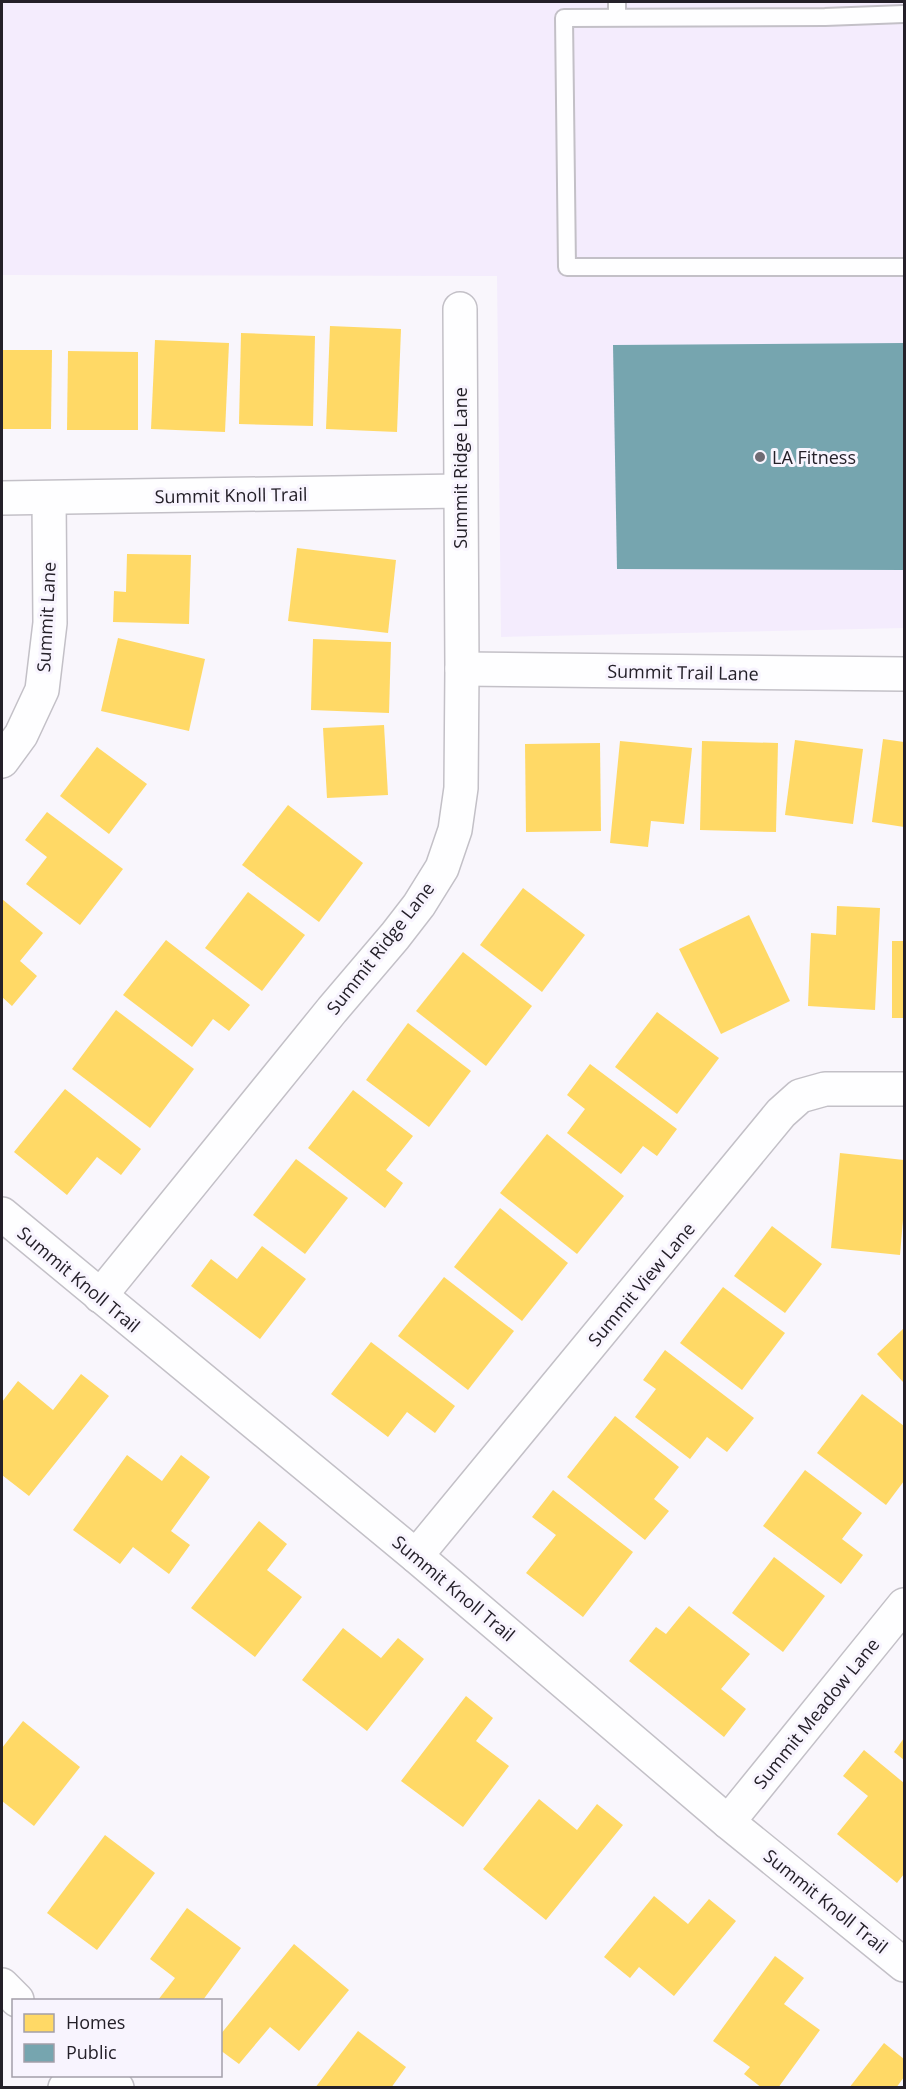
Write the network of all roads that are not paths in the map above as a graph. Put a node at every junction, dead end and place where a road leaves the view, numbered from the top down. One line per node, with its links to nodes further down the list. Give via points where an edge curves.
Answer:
1 (617, 10): 2 (lane, via 825,17); 3 (lane, via 564,18 567,267)
2 (904, 14)
3 (904, 267)
4 (460, 309): 5 (street, Summit Ridge Lane)
5 (460, 491): 7 (street, Summit Knoll Trail); 8 (street, Summit Ridge Lane)
6 (2, 498): 7 (street, Summit Knoll Trail)
7 (49, 498): 10 (street, Summit Lane, via 50,623 42,690 21,735)
8 (462, 669): 9 (street, Summit Trail Lane); 13 (street, Summit Ridge Lane, via 461,788 455,830 442,868 395,936)
9 (904, 674)
10 (2, 761)
11 (904, 1089): 14 (street, Summit View Lane, via 825,1089 800,1096 781,1113)
12 (2, 1214): 13 (street, Summit Knoll Trail)
13 (100, 1296): 14 (street, Summit Knoll Trail)
14 (416, 1556): 16 (street, Summit Knoll Trail)
15 (904, 1605): 16 (street, Summit Meadow Lane)
16 (728, 1821): 17 (street, Summit Knoll Trail)
17 (904, 1965)
18 (2, 1985): 19 (street)
19 (15, 1999)
20 (100, 2077): 21 (street)
21 (117, 2088)

